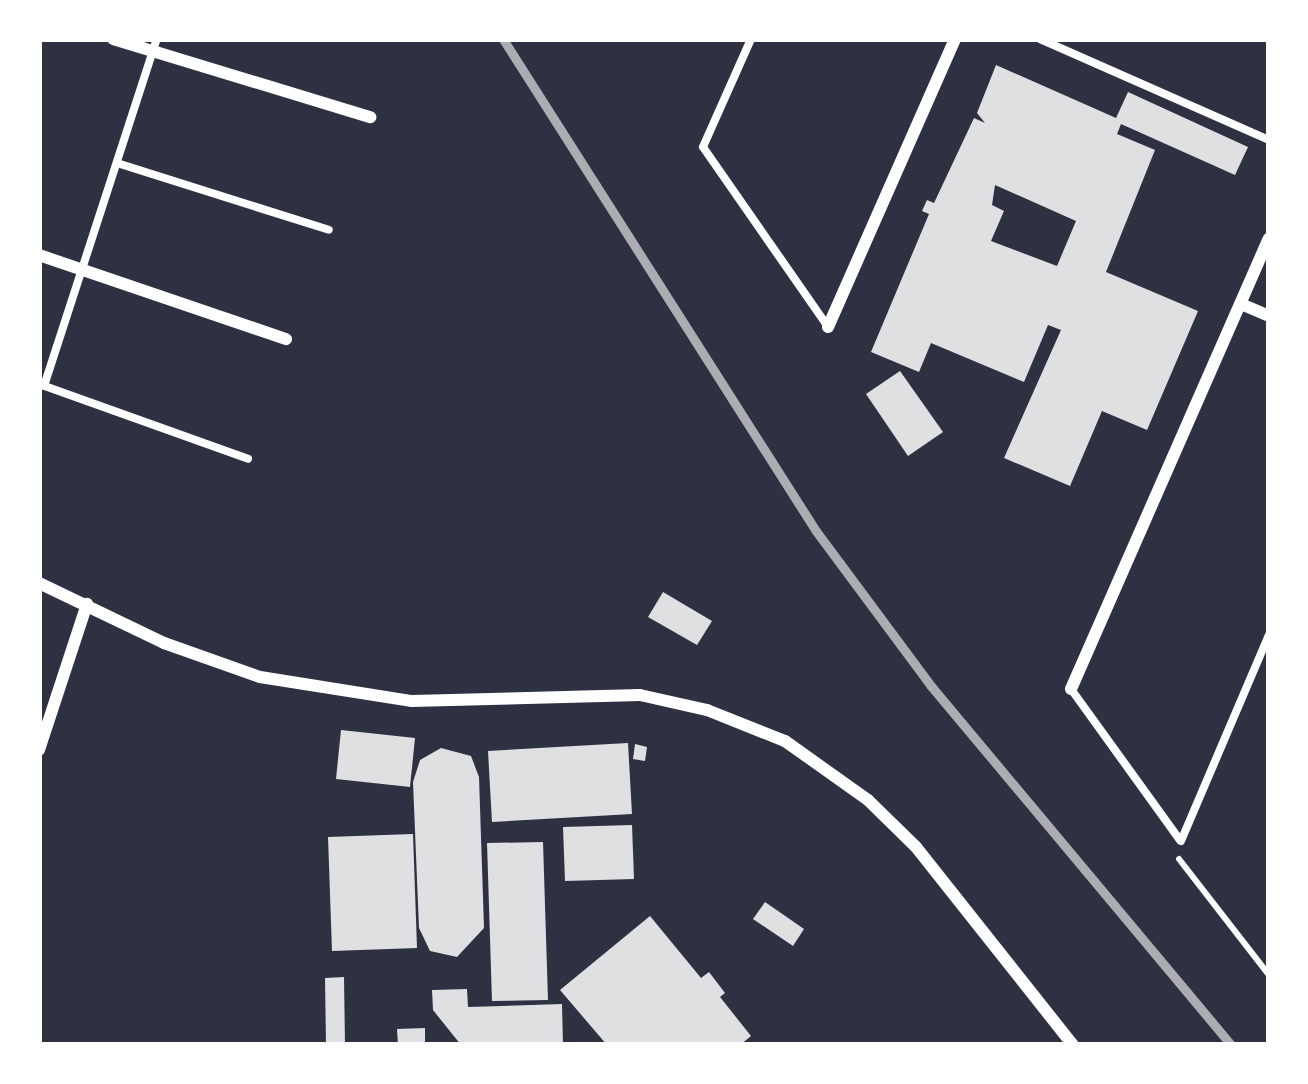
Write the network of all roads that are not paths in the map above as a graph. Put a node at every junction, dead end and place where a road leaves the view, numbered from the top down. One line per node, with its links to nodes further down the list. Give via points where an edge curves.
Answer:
1 (113, 39): 5 (street)
2 (752, 39): 15 (lane, via 703,147)
3 (955, 39): 15 (street)
4 (1040, 39): 7 (lane)
5 (155, 45): 6 (street); 8 (lane)
6 (370, 117)
7 (1269, 140)
8 (117, 163): 9 (lane); 12 (lane)
9 (329, 230)
10 (1269, 238): 13 (street)
11 (39, 255): 12 (street)
12 (82, 270): 16 (street); 17 (lane)
13 (1241, 304): 14 (street); 22 (street)
14 (1269, 316)
15 (828, 327)
16 (286, 339)
17 (42, 385): 18 (lane)
18 (248, 459)
19 (39, 583): 20 (street)
20 (87, 604): 23 (street); 24 (street, via 211,663 312,688 412,701 640,695 765,732 821,764 916,847)
21 (1269, 635): 22 (lane, via 1181,841)
22 (1071, 688)
23 (39, 750)
24 (1073, 1045)

